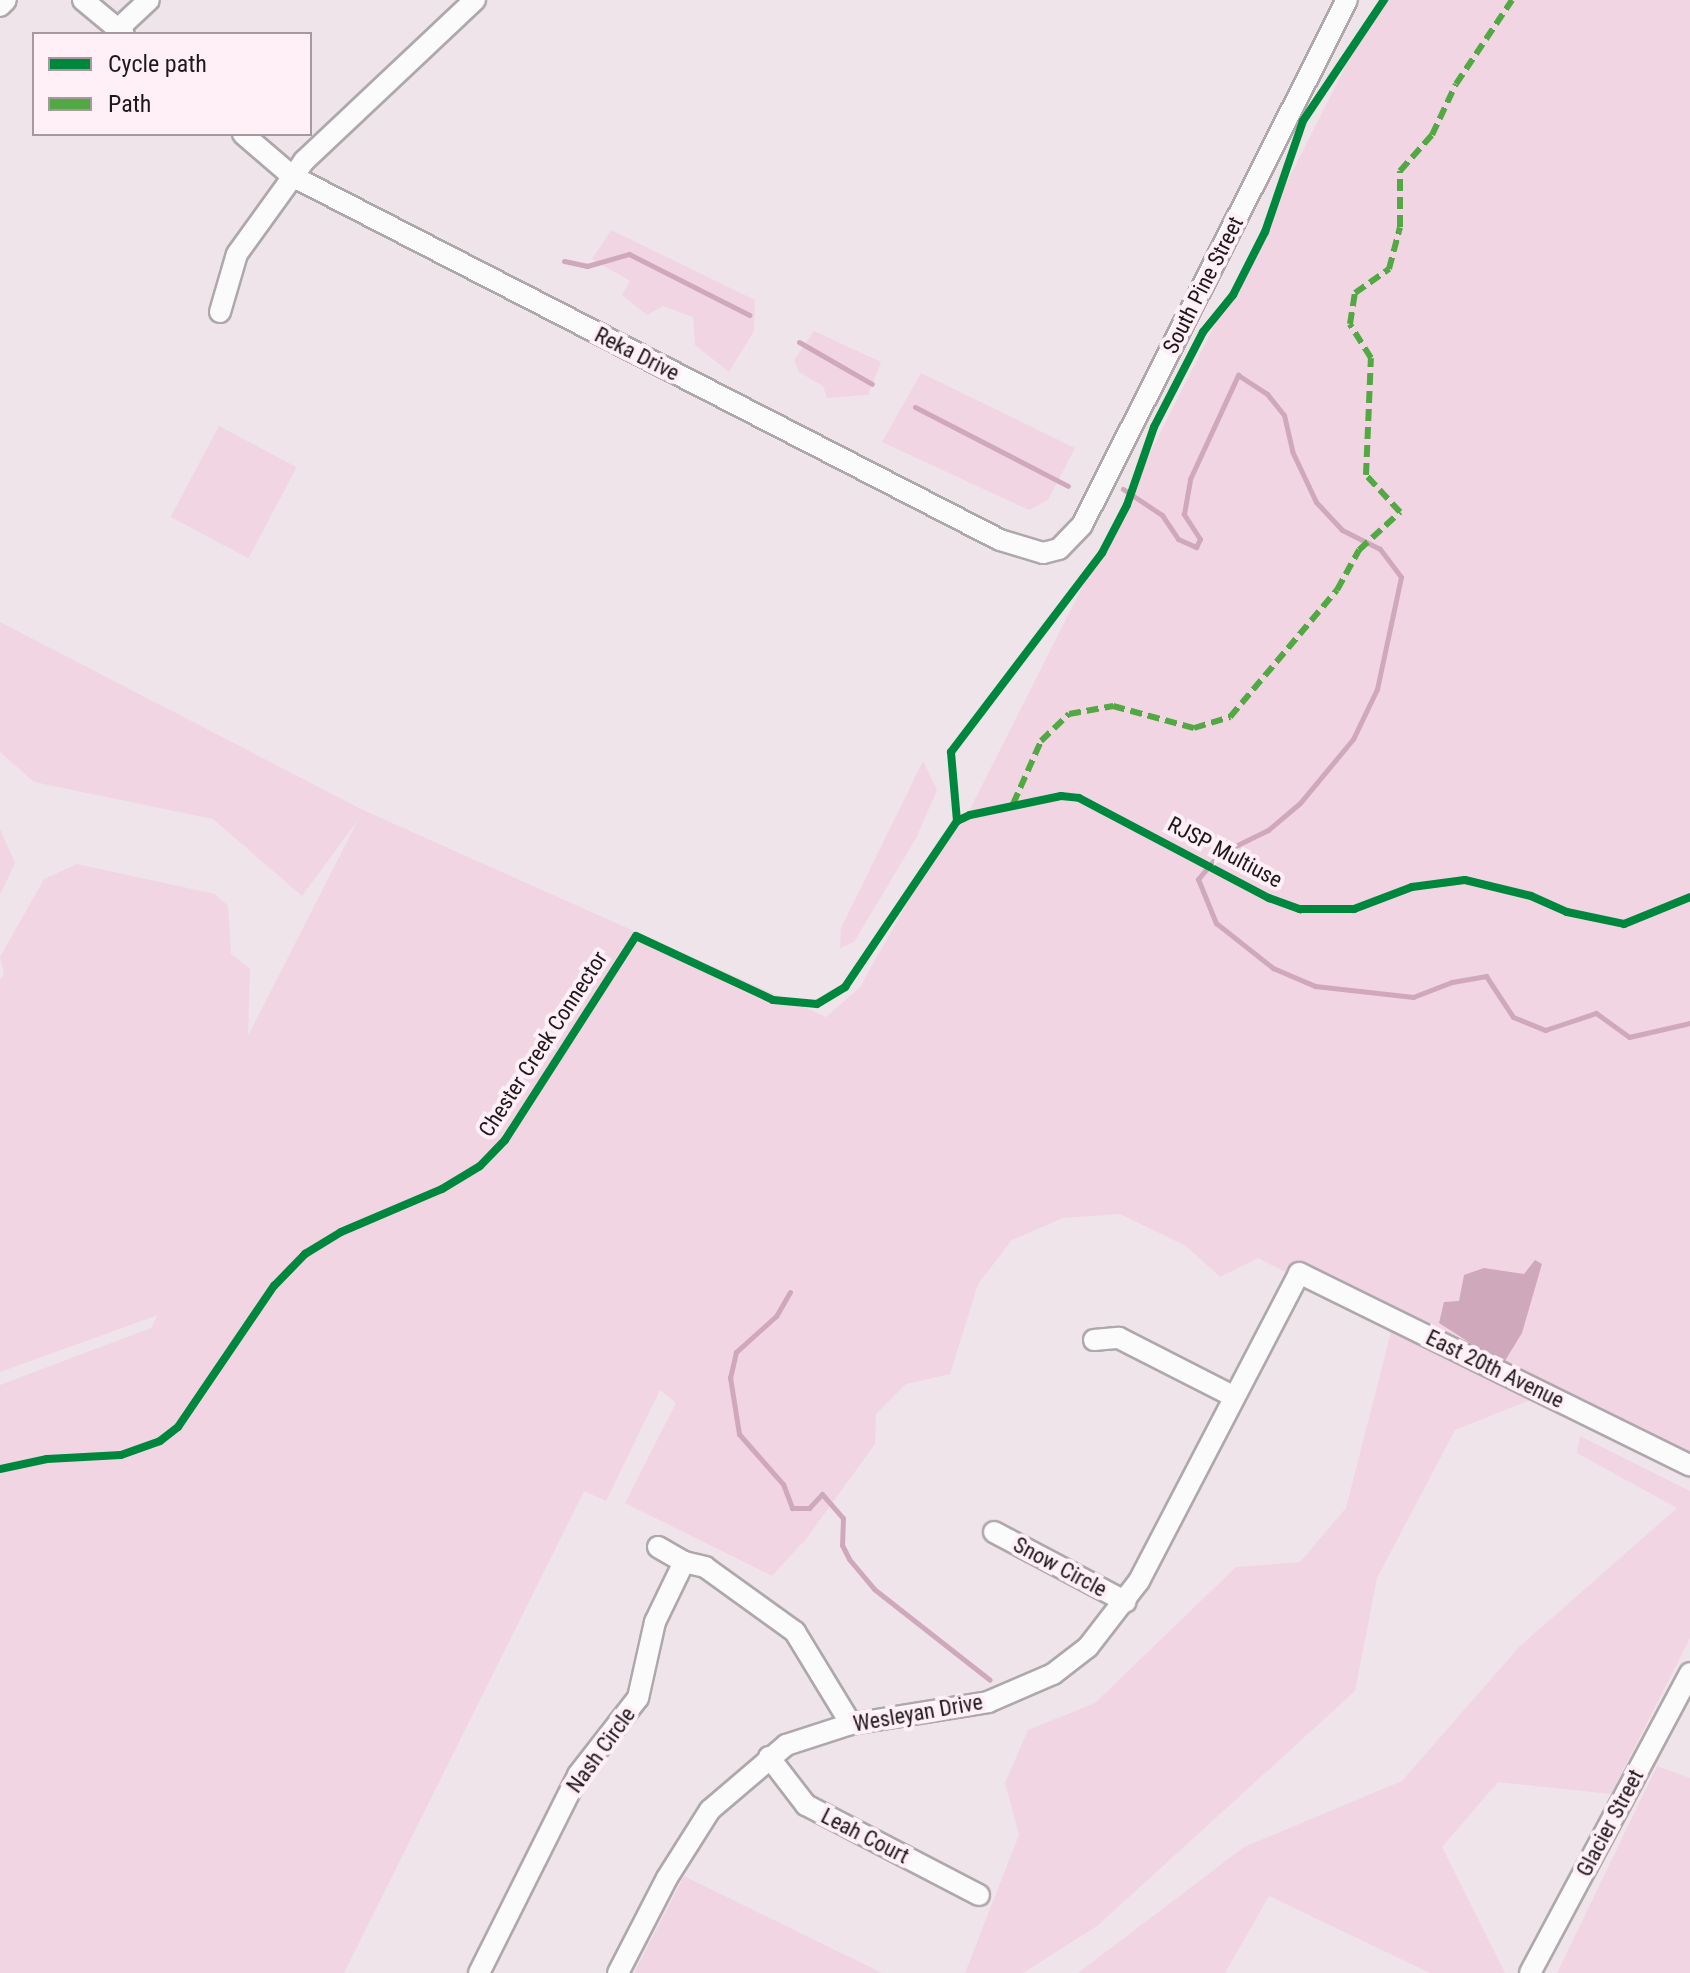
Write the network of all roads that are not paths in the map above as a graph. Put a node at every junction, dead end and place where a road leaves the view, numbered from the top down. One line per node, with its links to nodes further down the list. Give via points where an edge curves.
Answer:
1 (6, 0): 6 (street)
2 (83, 0): 7 (street)
3 (149, 0): 7 (street)
4 (475, 0): 9 (street)
5 (1347, 0): 11 (street, South Pine Street, via 1082,525 1059,549)
6 (0, 6)
7 (121, 32)
8 (245, 136): 9 (street, Reka Drive)
9 (292, 176): 10 (street, via 237,254); 11 (street, Reka Drive, via 1000,540)
10 (220, 312)
11 (1043, 553)
12 (1299, 1273): 14 (street, Wesleyan Drive); 15 (street, East 20th Avenue)
13 (1094, 1340): 14 (street, via 1119,1338)
14 (1233, 1396): 19 (street, Wesleyan Drive)
15 (1690, 1465)
16 (994, 1532): 19 (street, Snow Circle)
17 (658, 1547): 18 (street)
18 (684, 1562): 21 (street, via 705,1567 795,1632); 24 (street, Nash Circle, via 655,1622 638,1698 578,1775)
19 (1126, 1602): 21 (street, Wesleyan Drive, via 1088,1647 1053,1674 988,1702)
20 (1690, 1673): 26 (street, Glacier Street)
21 (851, 1724): 22 (street, Wesleyan Drive, via 786,1745)
22 (769, 1757): 23 (street, Leah Court, via 806,1805); 25 (street, Wesleyan Drive, via 710,1810 685,1846)
23 (979, 1895)
24 (479, 1973)
25 (618, 1973)
26 (1530, 1973)

